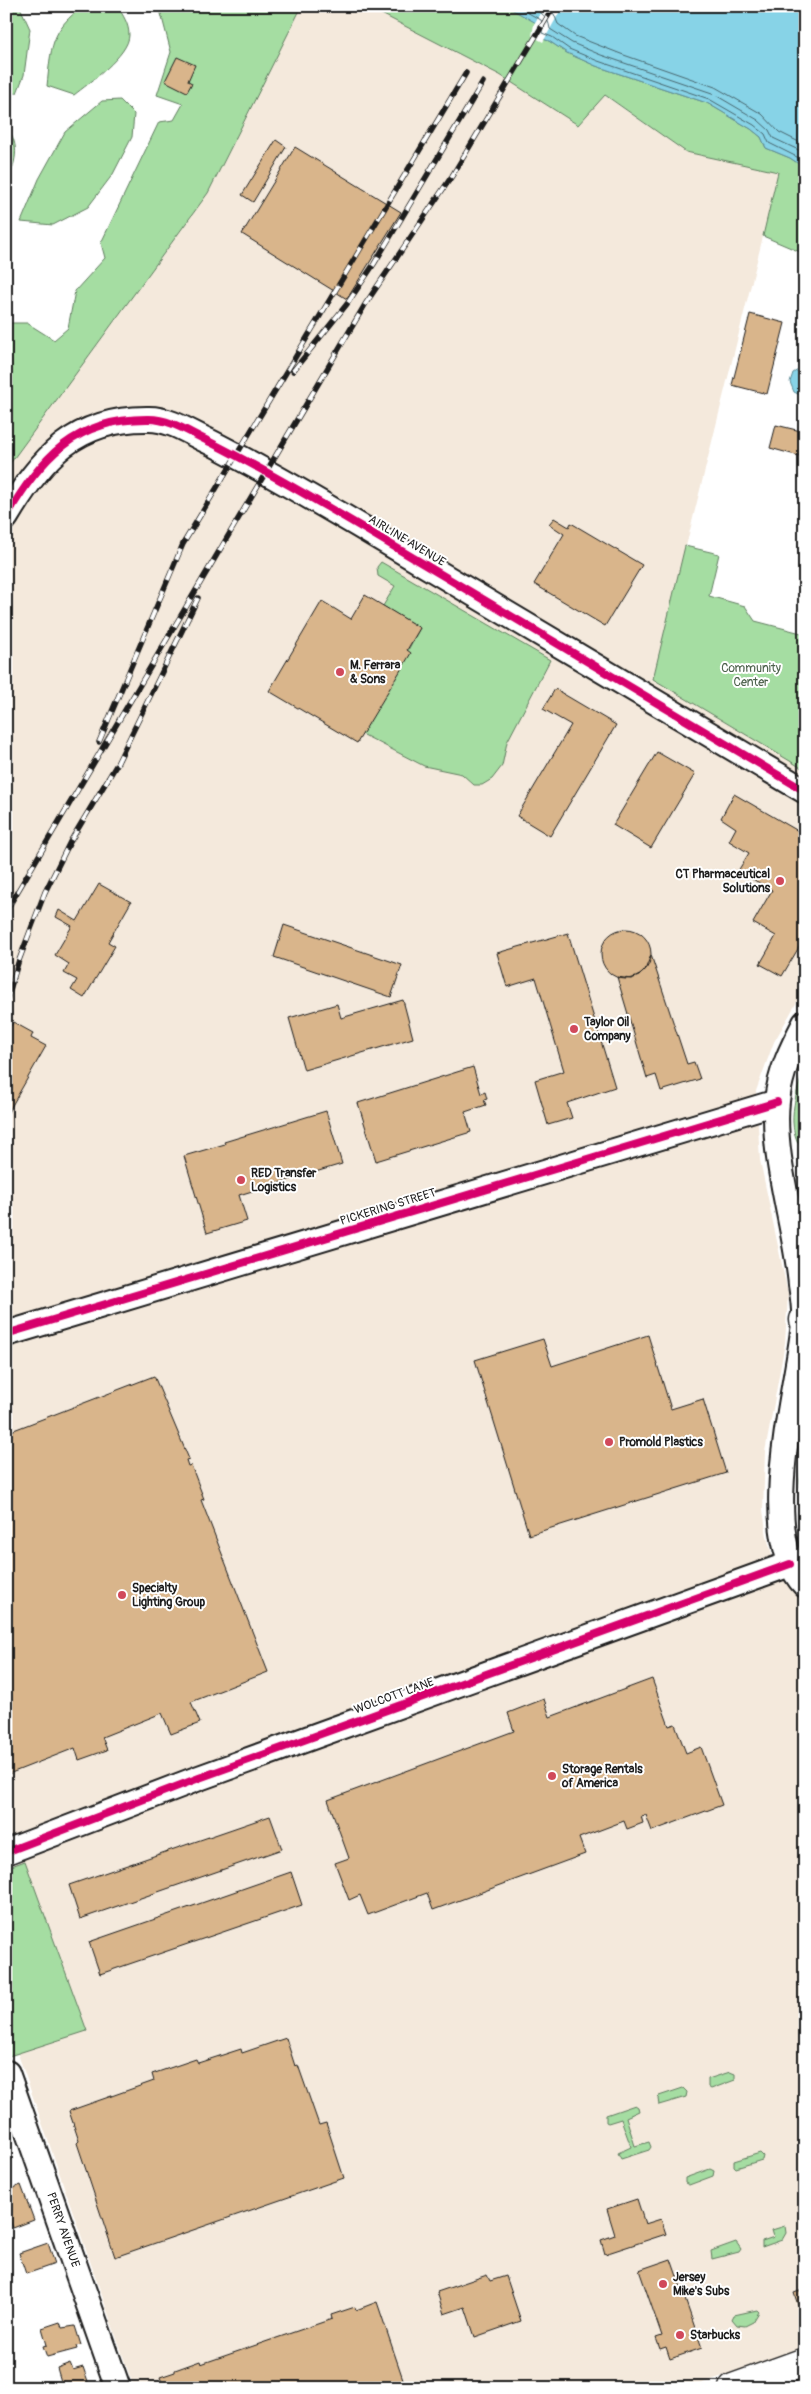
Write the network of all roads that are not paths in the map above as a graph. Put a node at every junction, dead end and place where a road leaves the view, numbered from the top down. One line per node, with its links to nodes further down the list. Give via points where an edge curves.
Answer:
1 (6, 517): 2 (street, AIRLINE AVENUE, via 36,470 64,445 90,428 129,420 150,419 170,423 266,471)
2 (805, 791)
3 (805, 1023): 4 (street, via 784,1067)
4 (777, 1102): 5 (street, via 777,1137); 7 (street, PICKERING STREET)
5 (800, 1249): 6 (street)
6 (804, 1320): 8 (street, via 781,1485 783,1532)
7 (6, 1334)
8 (790, 1564): 9 (street); 10 (street, WOLCOTT LANE)
9 (805, 1585)
10 (6, 1852)
11 (7, 2073): 13 (street, PERRY AVENUE)
12 (805, 2362): 14 (highway)
13 (118, 2388)
14 (733, 2388)

